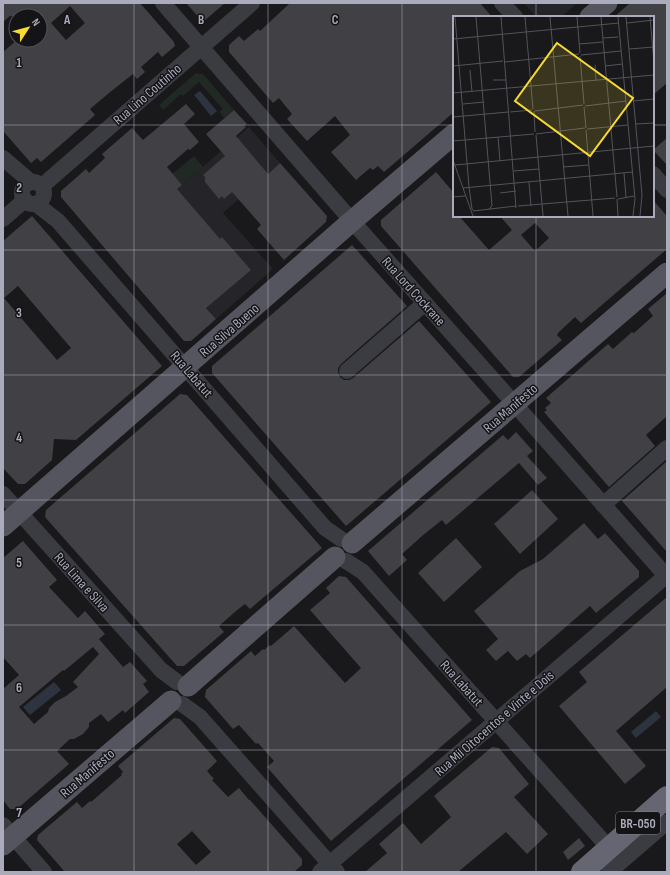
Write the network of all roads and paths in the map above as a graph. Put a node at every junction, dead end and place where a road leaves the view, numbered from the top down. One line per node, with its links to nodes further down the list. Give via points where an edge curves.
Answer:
1 (163, 3): 7 (street, Rua Lord Cockrane)
2 (252, 3): 7 (street, Rua Lino Coutinho)
3 (502, 3): 5 (street)
4 (607, 3): 6 (main road)
5 (514, 16)
6 (591, 16)
7 (201, 47): 12 (street, Rua Lino Coutinho); 14 (street, Rua Lord Cockrane)
8 (453, 135): 14 (main road, Rua Silva Bueno)
9 (5, 160): 12 (street, Rua Labatut)
10 (654, 175): 11 (street)
11 (667, 190)
12 (33, 193): 13 (street, Rua Lino Coutinho); 17 (street, Rua Labatut)
13 (3, 219)
14 (352, 221): 16 (street, Rua Lord Cockrane); 17 (main road, Rua Silva Bueno)
15 (667, 273): 19 (main road, Rua Manifesto)
16 (425, 303): 18 (street); 19 (street, Rua Lord Cockrane)
17 (186, 368): 23 (main road, Rua Silva Bueno); 25 (street, Rua Labatut)
18 (347, 371)
19 (515, 404): 22 (street, Rua Lord Cockrane); 25 (main road, Rua Manifesto)
20 (667, 448): 22 (street)
21 (3, 494): 23 (street, Rua Lima e Silva)
22 (603, 505): 26 (street, Rua Lord Cockrane)
23 (19, 512): 24 (main road, Rua Silva Bueno); 27 (street, Rua Lima e Silva)
24 (3, 526)
25 (341, 546): 27 (main road, Rua Manifesto); 28 (street, Rua Labatut)
26 (667, 576): 28 (street, Rua Mil Oitocentos e Vinte e Dois)
27 (179, 693): 31 (main road, Rua Manifesto); 33 (street, Rua Lima e Silva)
28 (496, 721): 32 (street, Rua Labatut); 33 (street, Rua Mil Oitocentos e Vinte e Dois)
29 (667, 798): 32 (highway, BR-050)
30 (667, 822): 36 (street)
31 (6, 835): 34 (street)
32 (610, 848): 35 (highway, BR-050)
33 (329, 869)
34 (44, 872)
35 (582, 872)
36 (609, 872)

